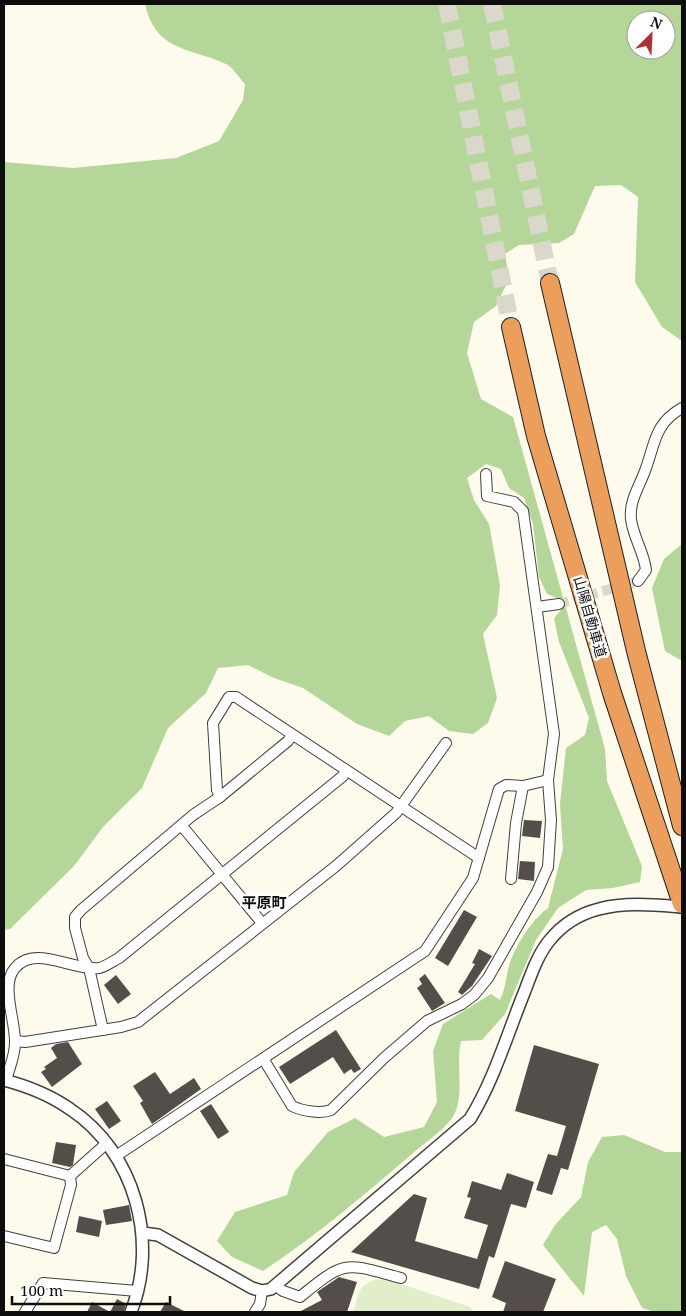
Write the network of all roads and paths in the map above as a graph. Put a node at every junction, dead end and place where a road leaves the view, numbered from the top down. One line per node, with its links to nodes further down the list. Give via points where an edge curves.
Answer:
1 (550, 283): 16 (highway, via 608,539)
2 (510, 326): 20 (highway, 山陽自動車道, via 536,436 612,693)
3 (682, 408): 5 (street, via 657,432 633,498 631,521 645,558 646,570)
4 (486, 474): 7 (street, via 487,496 514,502 523,511)
5 (638, 582)
6 (559, 604): 7 (street)
7 (537, 607): 11 (street, via 554,734)
8 (292, 735): 10 (street); 13 (street); 13 (street, via 236,697 229,697 213,723)
9 (446, 743): 14 (street)
10 (346, 770): 14 (street); 18 (street)
11 (548, 780): 12 (street); 25 (street, via 551,820 548,867 488,978 474,995 427,1021 332,1110 326,1112 292,1106)
12 (523, 786): 17 (street, via 506,785 499,789); 19 (street)
13 (220, 796): 15 (street)
14 (402, 807): 17 (street); 21 (street, via 336,866)
15 (182, 826): 18 (street); 22 (street, via 75,918 83,958)
16 (682, 826)
17 (479, 858): 25 (street, via 473,878 425,951)
18 (222, 875): 21 (street); 22 (street, via 119,958 101,968)
19 (511, 880)
20 (682, 905): 34 (street, via 624,905 598,909 562,927 538,959 470,1119)
21 (262, 923): 23 (street, via 138,1022)
22 (89, 968): 23 (street); 24 (street, via 42,958 20,962 12,972 8,986)
23 (103, 1030): 24 (street)
24 (16, 1041): 26 (street)
25 (264, 1060): 28 (street)
26 (5, 1080): 27 (street, via 28,1087 72,1109)
27 (107, 1144): 28 (street); 30 (street)
28 (116, 1156): 31 (street, via 134,1194)
29 (4, 1159): 30 (street)
30 (70, 1176): 32 (street, via 71,1185 54,1248)
31 (143, 1232): 35 (street, via 143,1263); 36 (street, via 158,1235)
32 (4, 1236)
33 (401, 1278): 34 (street, via 356,1266 339,1268 326,1275 300,1297)
34 (276, 1286): 36 (street)
35 (137, 1291): 37 (street, via 44,1283); 38 (street)
36 (262, 1291): 39 (street)
37 (25, 1312)
38 (130, 1312)
39 (255, 1312)

